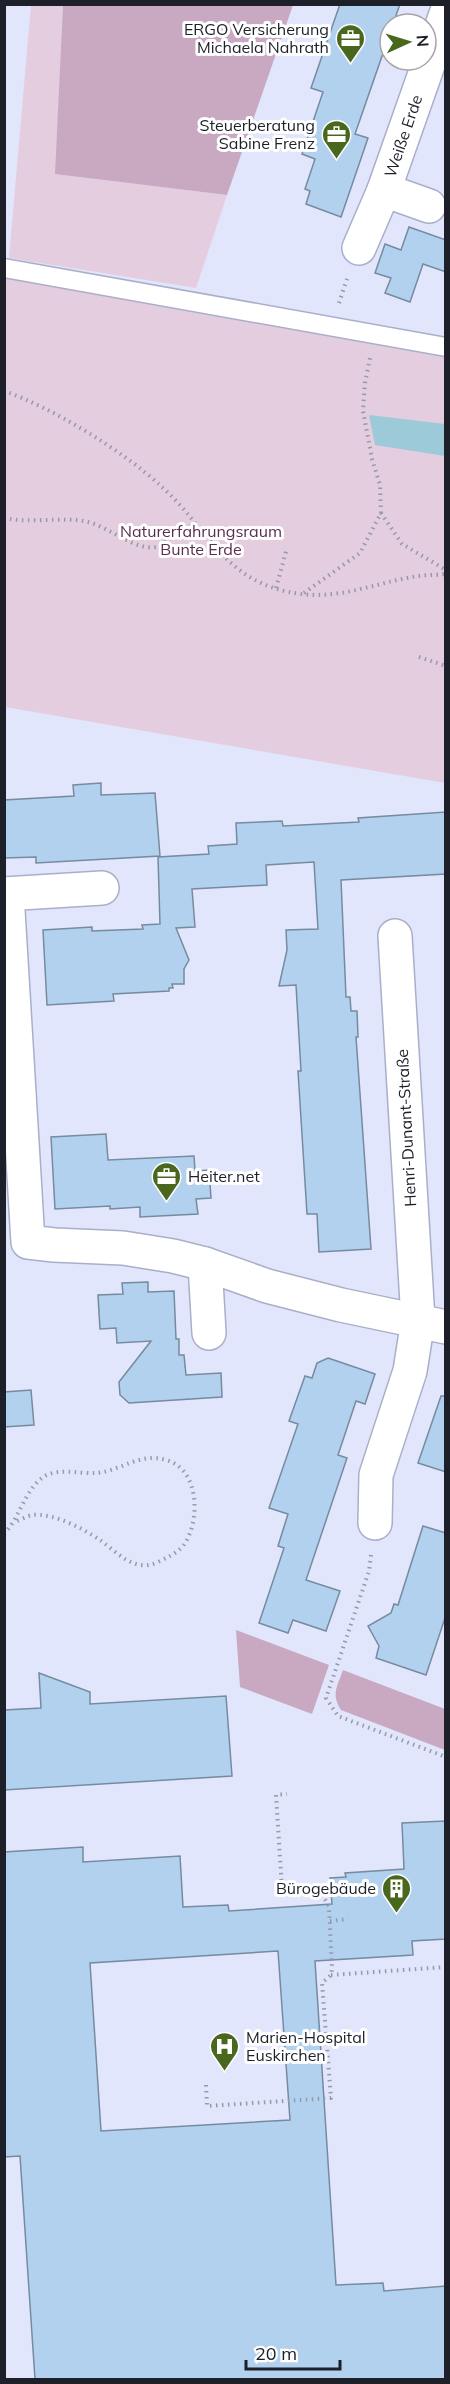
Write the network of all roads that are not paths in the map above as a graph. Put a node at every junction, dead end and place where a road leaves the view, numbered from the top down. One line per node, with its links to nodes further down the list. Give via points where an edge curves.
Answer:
1 (446, 14): 2 (street, Weiße Erde)
2 (384, 190): 3 (street, Weiße Erde); 4 (street, Weiße Erde)
3 (429, 206)
4 (359, 248)
5 (4, 268): 6 (lane)
6 (446, 347)
7 (102, 888): 8 (street)
8 (6, 894): 10 (street, via 28,1242 144,1250)
9 (395, 936): 11 (street, Henri-Dunant-Straße)
10 (205, 1264): 11 (street, via 277,1289); 12 (street)
11 (432, 1324): 13 (street, Henri-Dunant-Straße, via 410,1371 376,1475)
12 (209, 1333)
13 (375, 1523)

